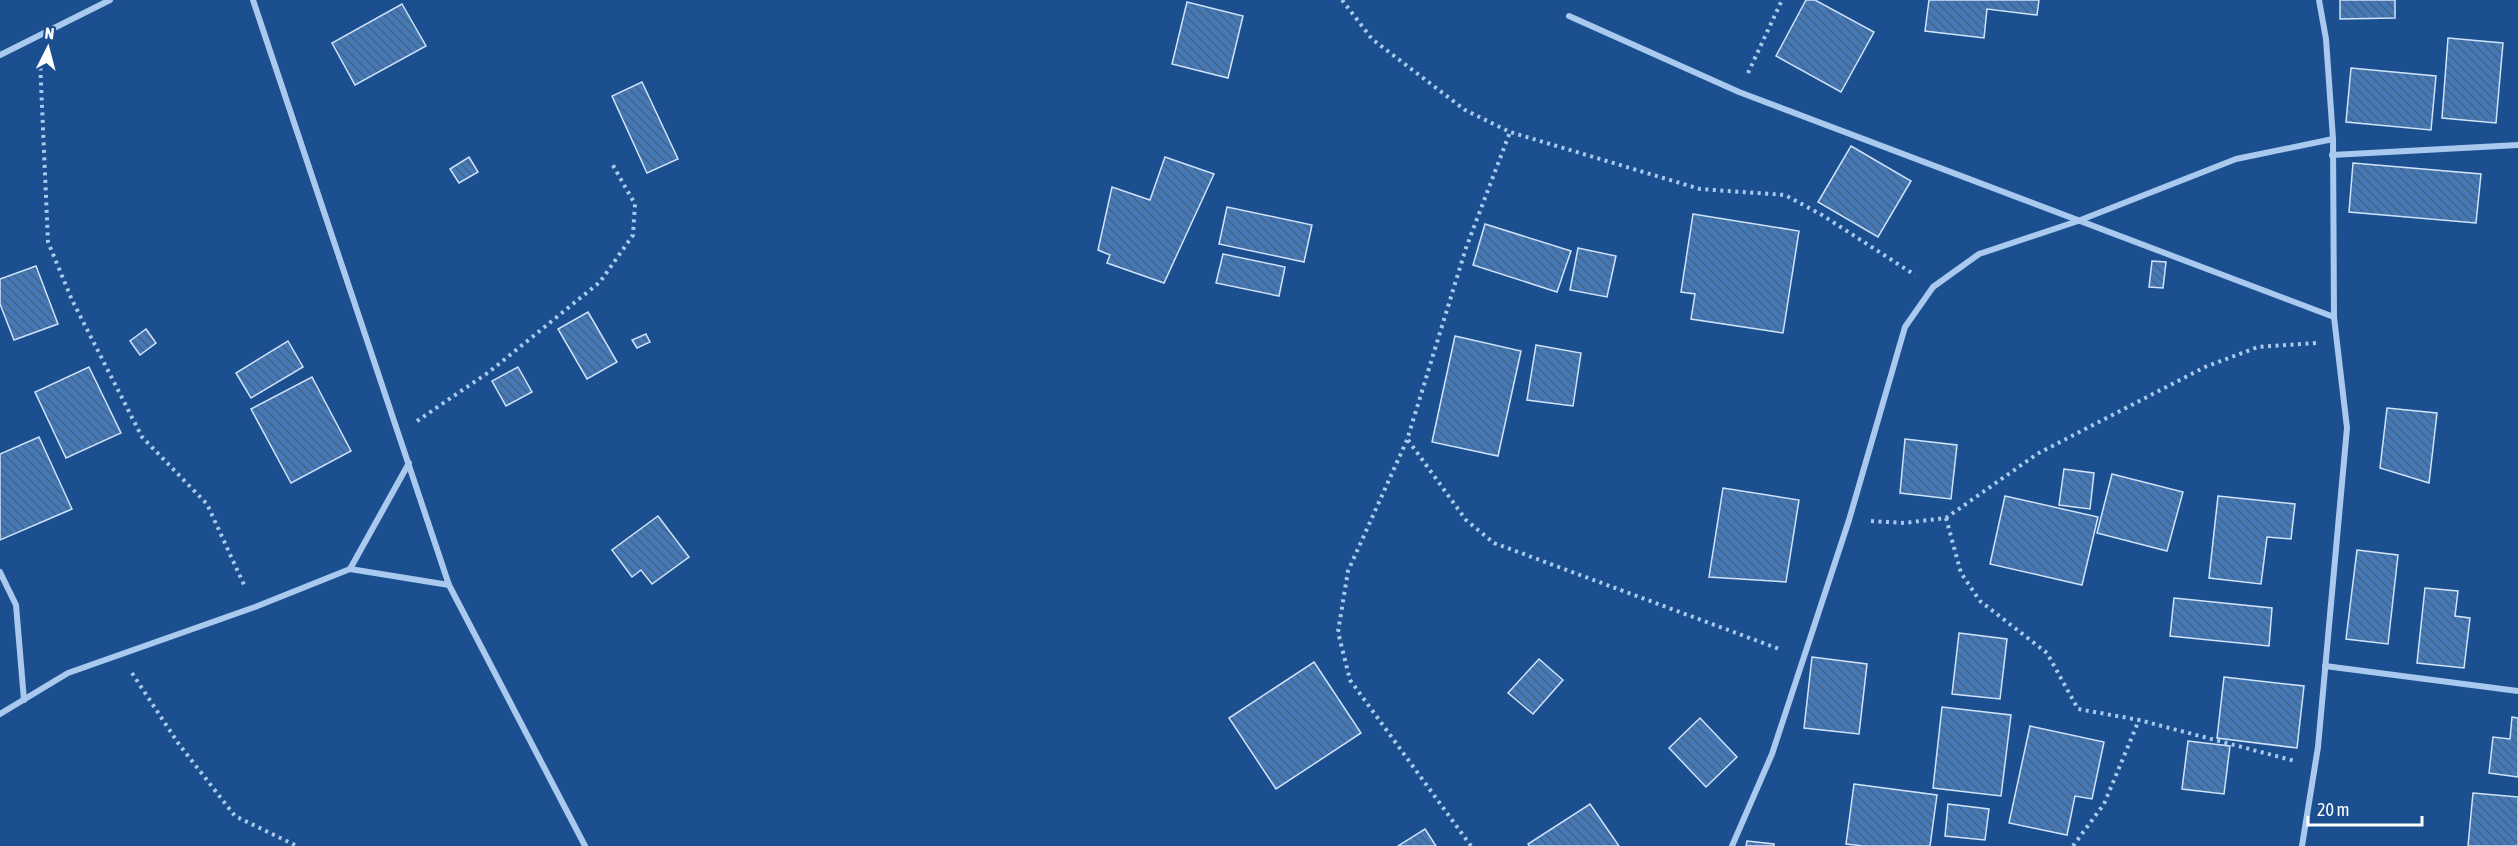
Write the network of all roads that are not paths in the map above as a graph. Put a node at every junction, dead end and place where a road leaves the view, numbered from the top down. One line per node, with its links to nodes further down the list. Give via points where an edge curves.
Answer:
1 (110, 0): 5 (street)
2 (253, 0): 11 (street)
3 (2319, 0): 6 (street, via 2326,39)
4 (1569, 16): 9 (street, via 1739,92)
5 (0, 55)
6 (2333, 140): 8 (street); 9 (street, via 2236,159)
7 (2518, 145): 8 (street)
8 (2332, 154): 10 (street)
9 (2078, 221): 10 (street); 20 (street, via 1979,254 1933,287 1905,327 1849,520 1772,754)
10 (2334, 317): 15 (street, via 2347,428)
11 (409, 463): 12 (street); 14 (street)
12 (350, 569): 14 (street); 17 (street, via 68,673)
13 (0, 572): 17 (street, via 16,605)
14 (449, 585): 19 (street)
15 (2325, 666): 16 (street); 21 (street, via 2316,766)
16 (2518, 691)
17 (24, 700): 18 (street)
18 (0, 714)
19 (585, 846)
20 (1732, 846)
21 (2302, 846)

